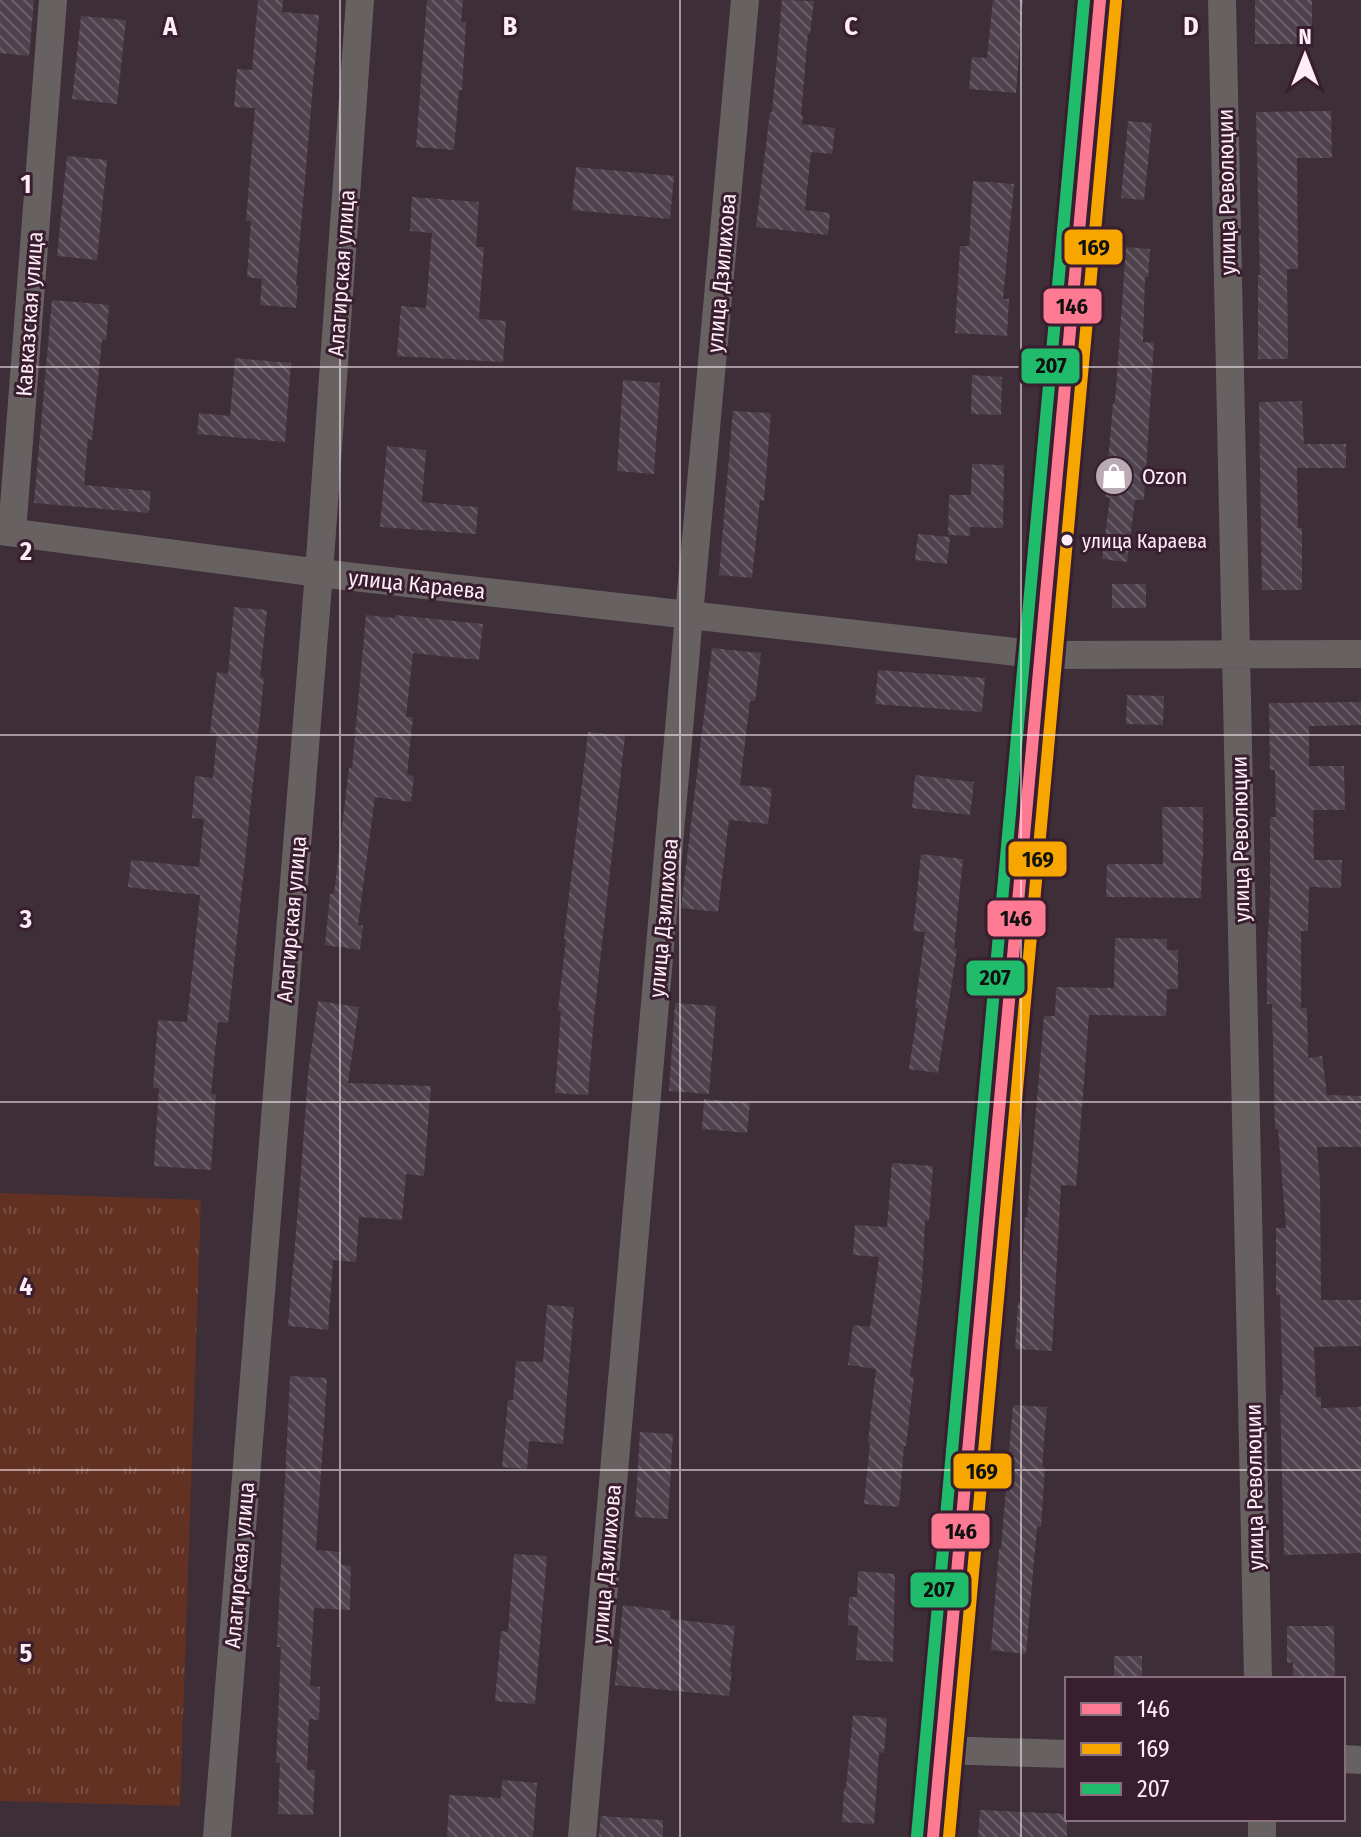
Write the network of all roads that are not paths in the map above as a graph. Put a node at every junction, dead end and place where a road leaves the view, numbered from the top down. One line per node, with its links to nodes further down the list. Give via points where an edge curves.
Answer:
1 (53, 0): 6 (street, Кавказская улица)
2 (360, 0): 7 (street, Алагирская улица)
3 (745, 0): 8 (street, улица Дзилихова)
4 (1100, 0): 11 (main road)
5 (1222, 0): 9 (street, улица Революции)
6 (6, 532): 7 (street, улица Караева)
7 (319, 573): 8 (street, улица Караева); 15 (street, Алагирская улица)
8 (689, 615): 11 (street, улица Караева); 16 (street, улица Дзилихова)
9 (1236, 654): 10 (street, улица Караева); 11 (street, улица Караева); 12 (street, улица Революции)
10 (1361, 654)
11 (1042, 655): 13 (main road)
12 (1258, 1677)
13 (941, 1750): 14 (street); 17 (main road)
14 (1065, 1754)
15 (217, 1837)
16 (582, 1837)
17 (933, 1837)

